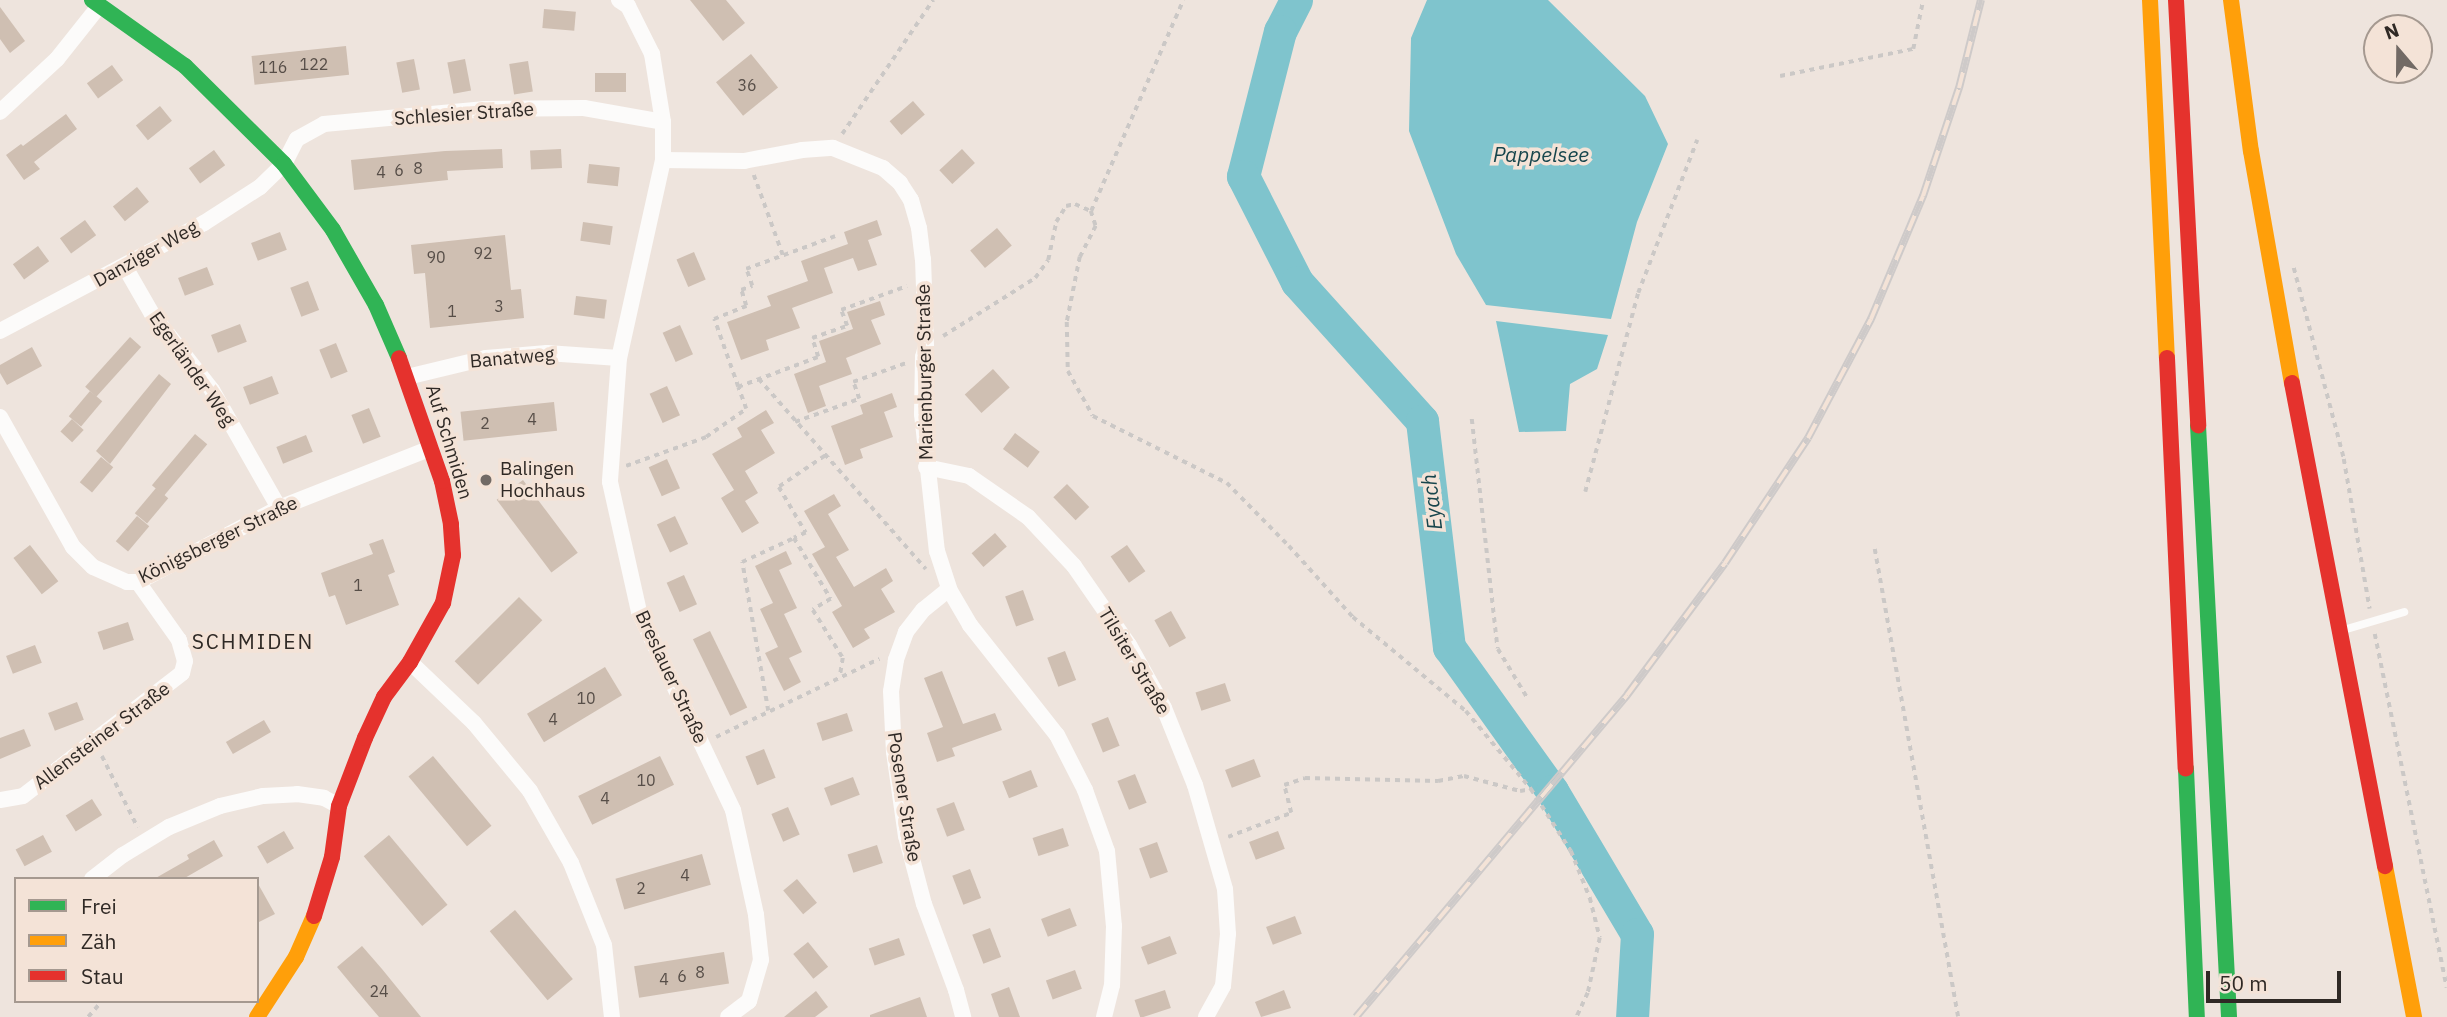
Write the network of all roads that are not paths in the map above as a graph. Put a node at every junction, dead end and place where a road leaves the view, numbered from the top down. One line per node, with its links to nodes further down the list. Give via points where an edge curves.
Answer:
1 (619, 0): 7 (street, Breslauer Straße, via 628,6 652,54)
2 (2150, 0): 32 (main road)
3 (2176, 0): 33 (main road)
4 (2231, 0): 21 (main road, via 2261,211)
5 (96, 2): 6 (street, via 57,59); 9 (main road, Auf Schmiden, via 186,66)
6 (0, 112)
7 (663, 122): 8 (street, Breslauer Straße); 9 (street, Schlesier Straße, via 584,108 485,109 324,124 297,139)
8 (663, 160): 12 (street, Breslauer Straße); 16 (street, Marienburger Straße, via 714,163 833,148 883,168 900,183 911,200 923,259)
9 (284, 164): 10 (street, Danziger Weg, via 260,187); 13 (main road, Auf Schmiden, via 333,230 376,305)
10 (125, 267): 11 (street, Danziger Weg); 17 (street, Egerländer Weg, via 152,314 212,390)
11 (0, 331)
12 (619, 358): 13 (street, Banatweg, via 547,353 486,358); 28 (street, Breslauer Straße, via 610,482 639,612 733,810 755,915 761,960 749,1001)
13 (407, 377): 15 (main road, Auf Schmiden)
14 (0, 417): 18 (street, Königsberger Straße, via 73,547 93,567 115,579)
15 (431, 447): 17 (street, Königsberger Straße); 22 (main road, Auf Schmiden, via 447,499 453,555 443,603)
16 (926, 467): 19 (street, Marienburger Straße, via 937,551); 31 (street, Tilsiter Straße, via 970,476 1028,517 1074,566 1129,645 1164,708 1195,785 1225,889 1228,934 1223,986)
17 (279, 508): 18 (street, Königsberger Straße)
18 (138, 582): 23 (street, Allensteiner Straße, via 179,640 185,661 182,673 23,796)
19 (949, 589): 29 (street, Posener Straße, via 923,610 906,632 891,691 906,836); 30 (street, Marienburger Straße, via 970,625 1057,735 1085,790 1107,851 1114,926 1112,985)
20 (2404, 612): 21 (lane)
21 (2340, 631): 34 (main road)
22 (410, 662): 24 (main road, Auf Schmiden, via 384,697); 27 (street, via 474,723 522,781 571,863 604,945)
23 (0, 800)
24 (340, 806): 25 (street, via 297,794 220,806 169,827); 26 (main road, Auf Schmiden, via 317,908 296,957)
25 (96, 877)
26 (257, 1017)
27 (612, 1017)
28 (728, 1017)
29 (963, 1017)
30 (1104, 1017)
31 (1206, 1017)
32 (2197, 1017)
33 (2229, 1017)
34 (2414, 1017)

